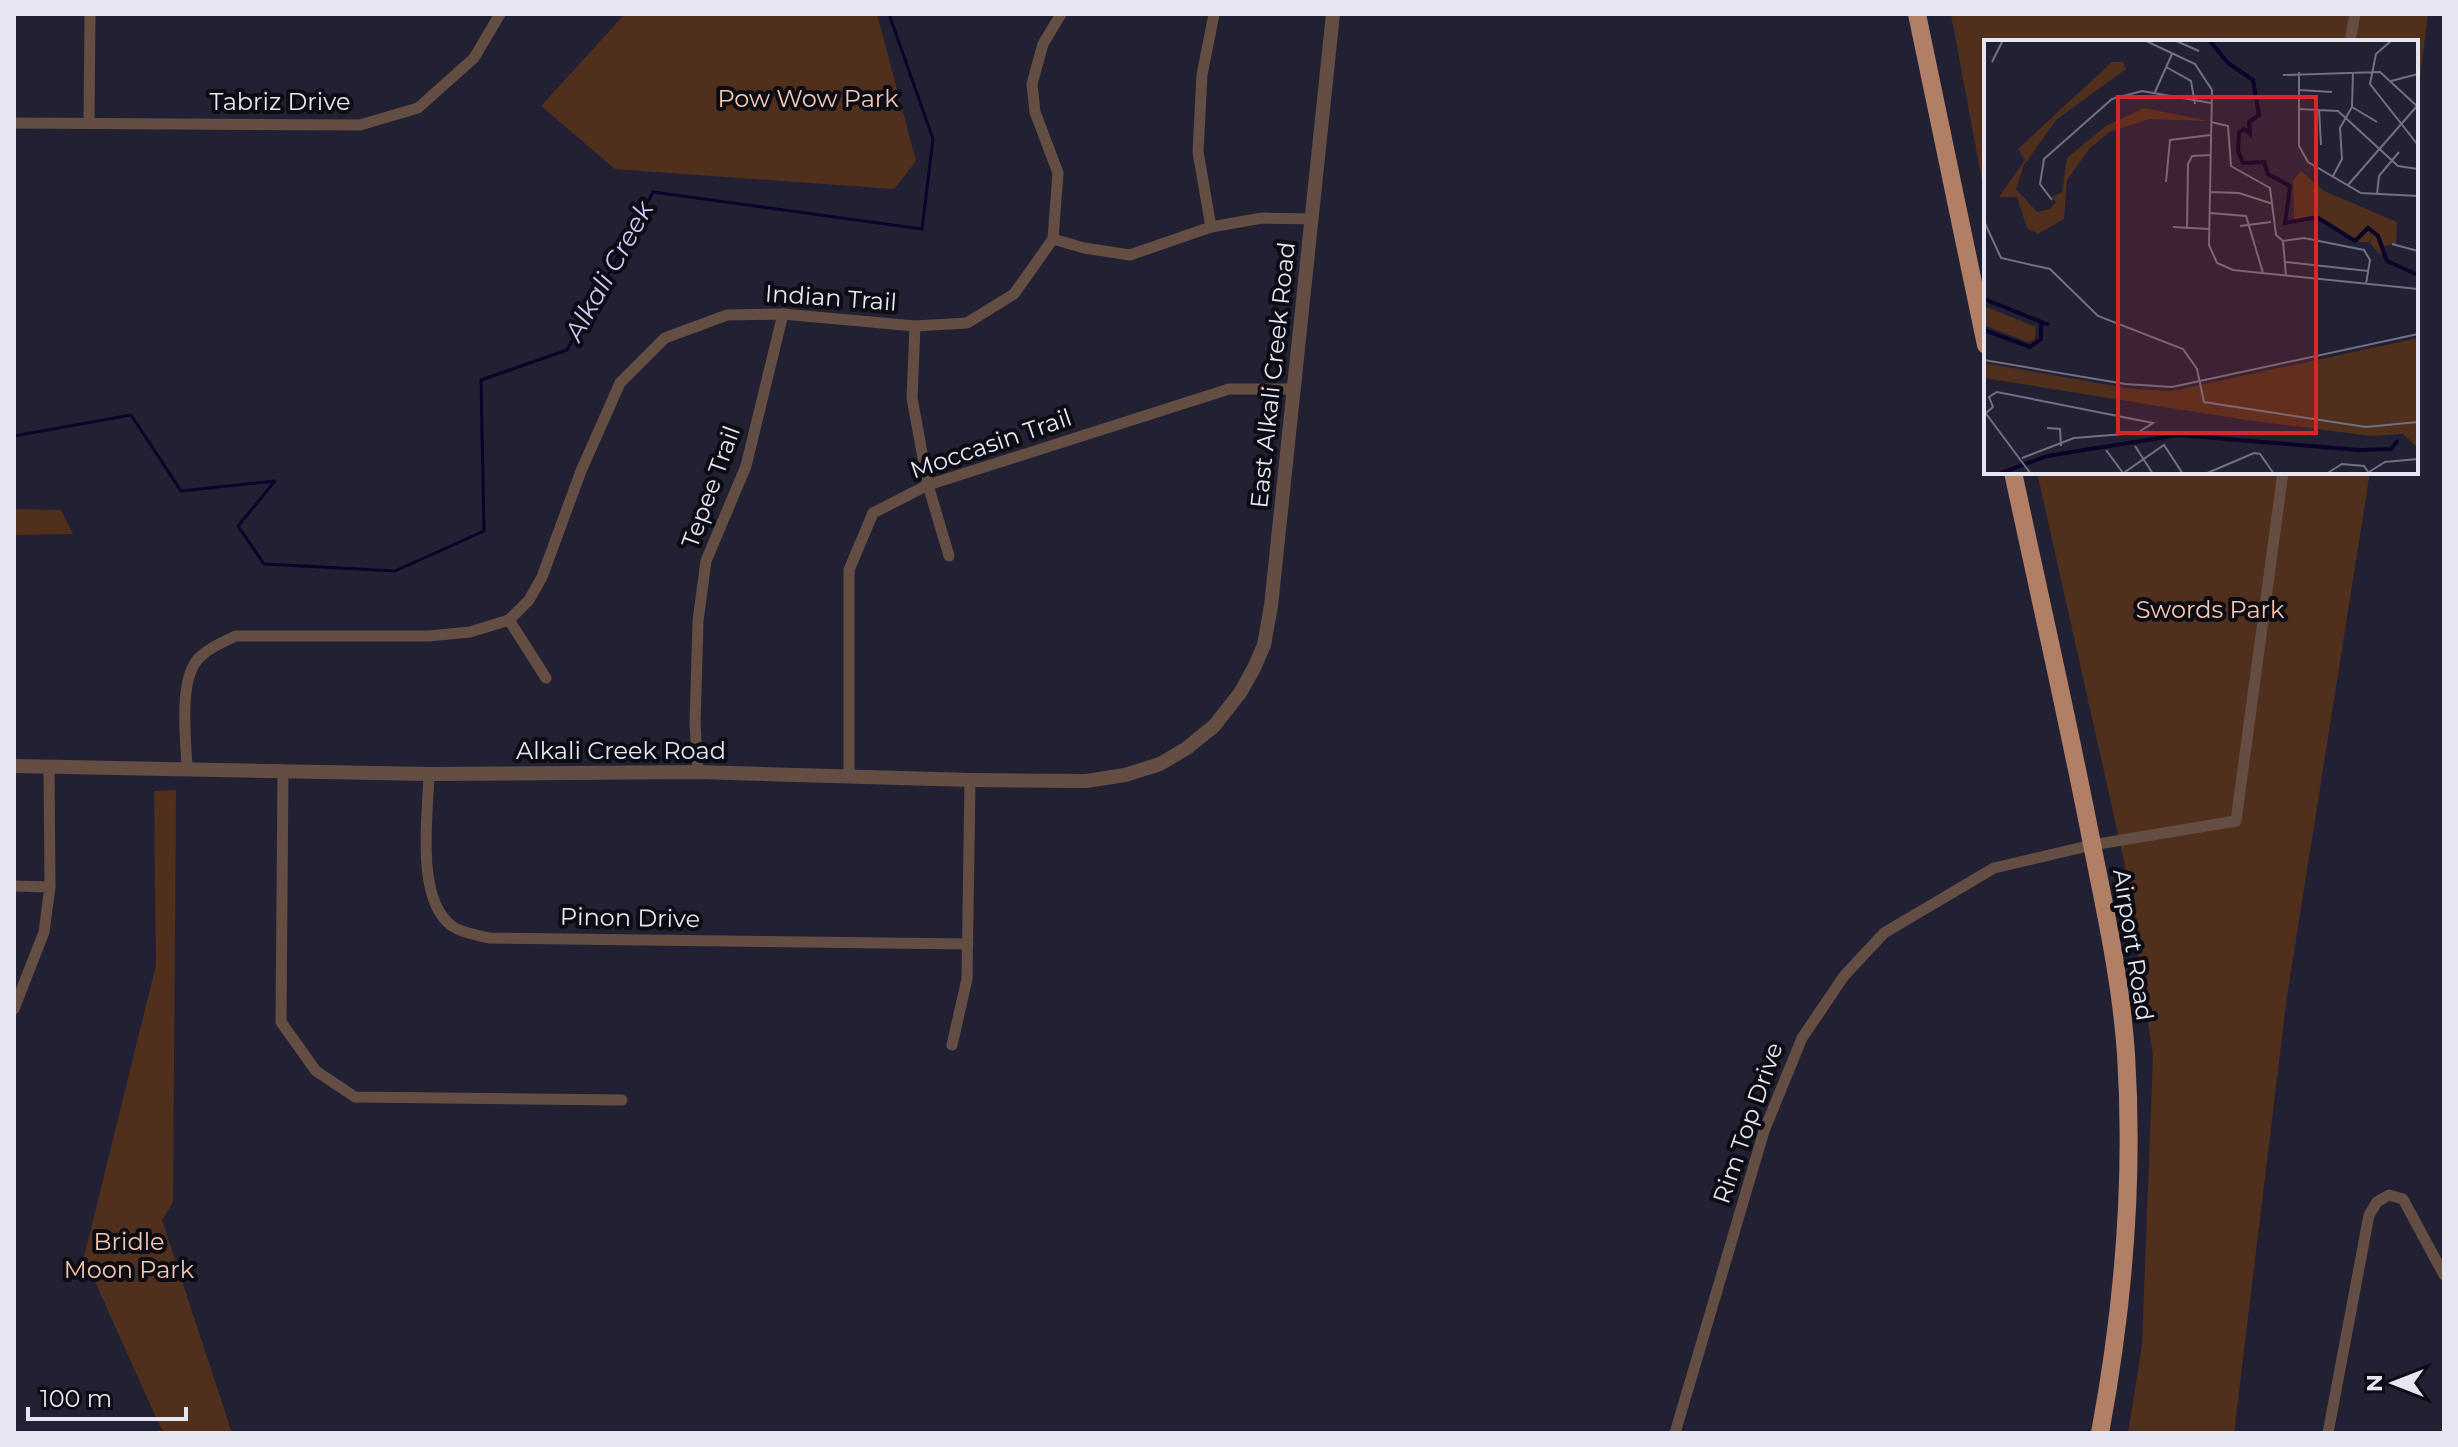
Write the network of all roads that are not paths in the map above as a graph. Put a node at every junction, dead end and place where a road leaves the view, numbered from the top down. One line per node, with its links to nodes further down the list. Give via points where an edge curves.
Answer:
1 (90, 14): 10 (street)
2 (500, 14): 10 (street, Tabriz Drive, via 474,58 418,108 360,125)
3 (1061, 14): 13 (street, via 1043,44 1032,84 1035,112 1058,173)
4 (1214, 14): 12 (street, via 1202,75 1198,152)
5 (1333, 14): 11 (street, East Alkali Creek Road)
6 (1917, 14): 16 (highway)
7 (2355, 14): 8 (street)
8 (2350, 40)
9 (14, 123): 10 (street, Tabriz Drive)
10 (89, 123)
11 (1312, 219): 12 (street, via 1262,218); 17 (street, East Alkali Creek Road)
12 (1211, 227): 13 (street, via 1130,255)
13 (1053, 239): 15 (street, Indian Trail, via 1014,294 967,323)
14 (783, 314): 15 (street, Indian Trail); 22 (street, Indian Trail, via 727,315 665,338 620,383 542,577); 29 (street, Tepee Trail, via 746,466 706,561 698,621)
15 (915, 326): 20 (street, via 912,398)
16 (1984, 335)
17 (1293, 389): 20 (street, Moccasin Trail, via 1229,389); 24 (street, East Alkali Creek Road, via 1264,645 1240,693)
18 (2013, 474): 33 (highway, Airport Road)
19 (2283, 474): 33 (street, Rim Top Drive, via 2236,821)
20 (928, 485): 21 (street); 31 (street, Moccasin Trail, via 873,513 849,570)
21 (949, 556)
22 (509, 620): 23 (street); 27 (street, via 470,632 429,636 236,636 216,645 196,661 186,688)
23 (546, 678)
24 (1214, 726): 32 (street, Alkali Creek Road, via 1160,764 1125,775 1086,781)
25 (14, 766): 26 (street, Alkali Creek Road)
26 (49, 767): 27 (street, Alkali Creek Road); 35 (street)
27 (187, 768): 28 (street, Alkali Creek Road)
28 (283, 770): 30 (street, Alkali Creek Road); 39 (street, via 281,1022 316,1071 355,1097)
29 (698, 772): 30 (street, Alkali Creek Road); 31 (street, Alkali Creek Road)
30 (429, 774): 36 (street, Pinon Drive, via 427,872 437,907 453,927 489,938)
31 (849, 776): 32 (street, Alkali Creek Road)
32 (970, 780): 36 (street)
33 (2092, 845): 41 (street, Rim Top Drive, via 1994,868 1884,933 1844,976 1802,1038 1764,1131); 42 (highway, Airport Road, via 2126,1051 2129,1134 2119,1299)
34 (14, 886): 35 (street)
35 (50, 887): 37 (street, via 44,932)
36 (968, 944): 38 (street, via 967,979)
37 (14, 1009)
38 (952, 1045)
39 (622, 1100)
40 (2444, 1275): 43 (street, via 2403,1199 2389,1195 2377,1202 2369,1215)
41 (1675, 1433)
42 (2100, 1433)
43 (2328, 1433)

